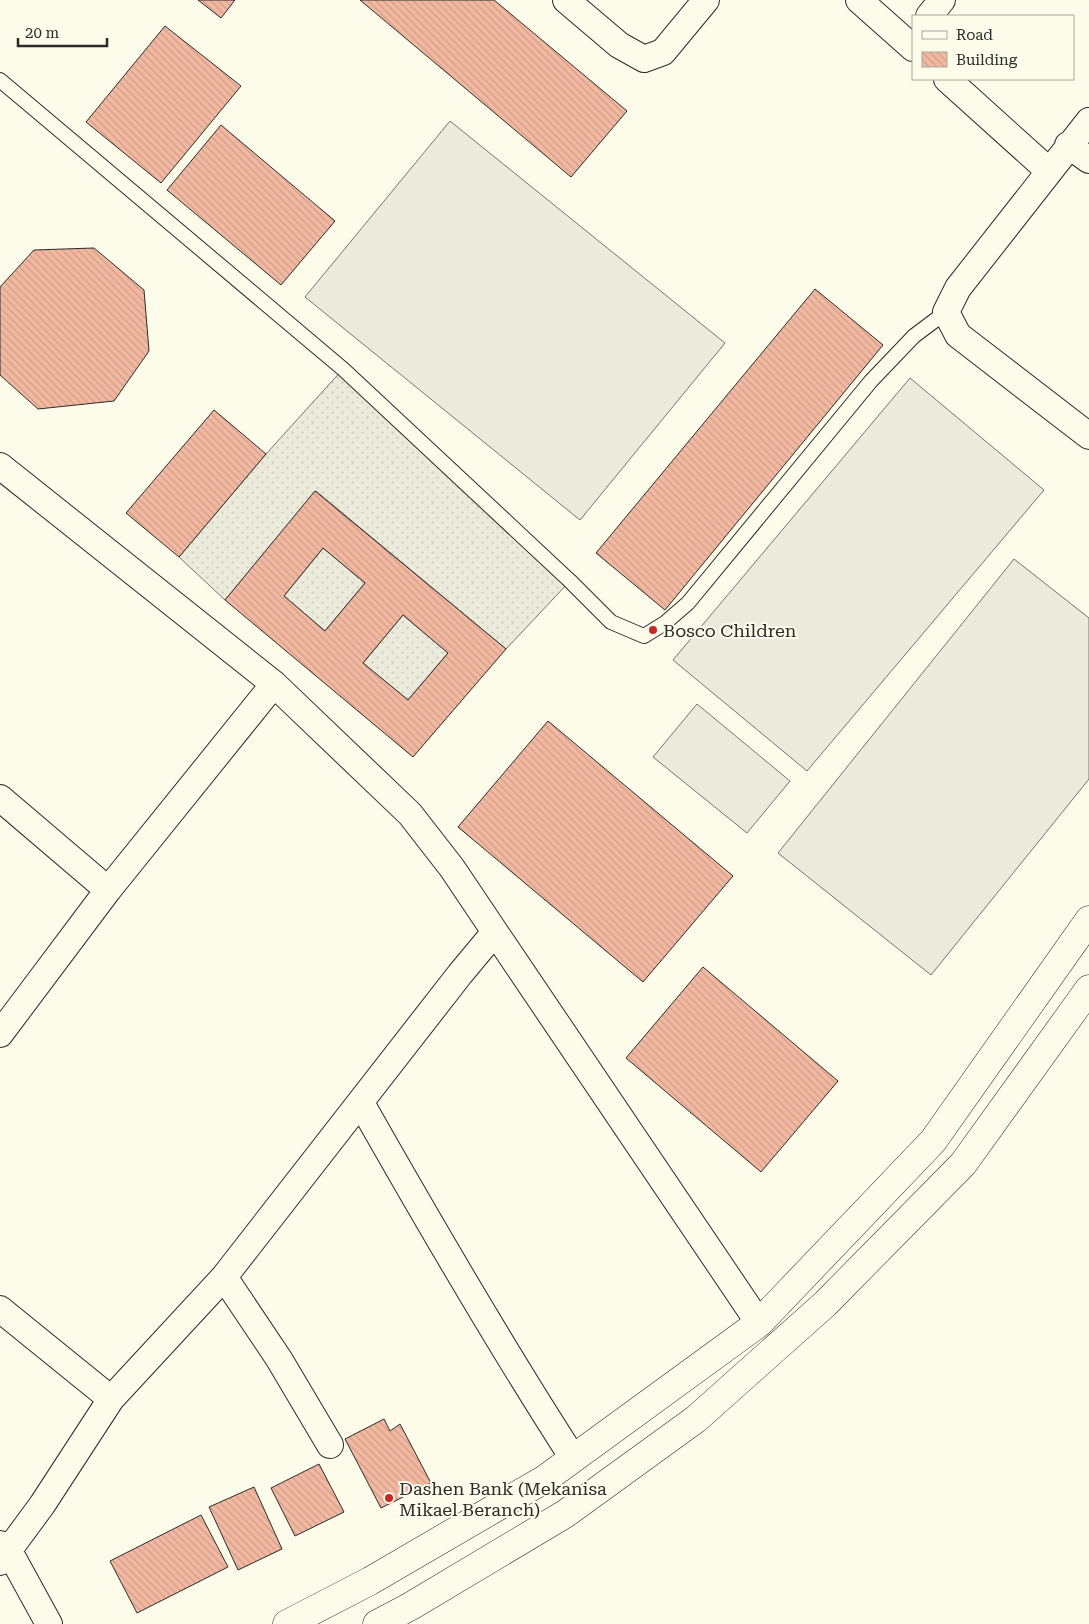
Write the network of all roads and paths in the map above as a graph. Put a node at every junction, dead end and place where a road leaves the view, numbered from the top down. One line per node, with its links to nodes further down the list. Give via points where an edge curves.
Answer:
1 (566, 0): 2 (street, via 619,45 644,59 663,52)
2 (706, 0)
3 (859, 0): 6 (street)
4 (942, 0): 5 (street)
5 (930, 15)
6 (911, 43)
7 (0, 80): 12 (lane, via 342,369 611,622 644,636 688,603 870,381 914,336)
8 (948, 80): 11 (street)
9 (1089, 121): 10 (street)
10 (1079, 153): 11 (street)
11 (1049, 171): 12 (street, via 958,288)
12 (946, 312): 13 (street, via 958,335)
13 (1089, 436)
14 (5, 479): 15 (street)
15 (274, 684): 17 (street); 19 (street, via 410,814 452,868)
16 (0, 798): 17 (street)
17 (108, 890): 21 (street)
18 (1089, 920): 25 (main road, via 933,1140)
19 (495, 932): 22 (street); 25 (street)
20 (1089, 989): 28 (main road, via 963,1164 825,1304)
21 (0, 1034)
22 (361, 1103): 23 (street); 30 (street, via 518,1374)
23 (224, 1277): 27 (street); 29 (street, via 280,1359)
24 (0, 1309): 27 (street)
25 (759, 1323): 26 (main road)
26 (669, 1388): 28 (main road); 30 (main road)
27 (111, 1399): 31 (street, via 42,1505)
28 (696, 1419): 34 (main road, via 565,1514)
29 (330, 1445)
30 (573, 1458): 33 (main road, via 545,1479 370,1581)
31 (3, 1552): 32 (street)
32 (50, 1624)
33 (287, 1624)
34 (377, 1624)

